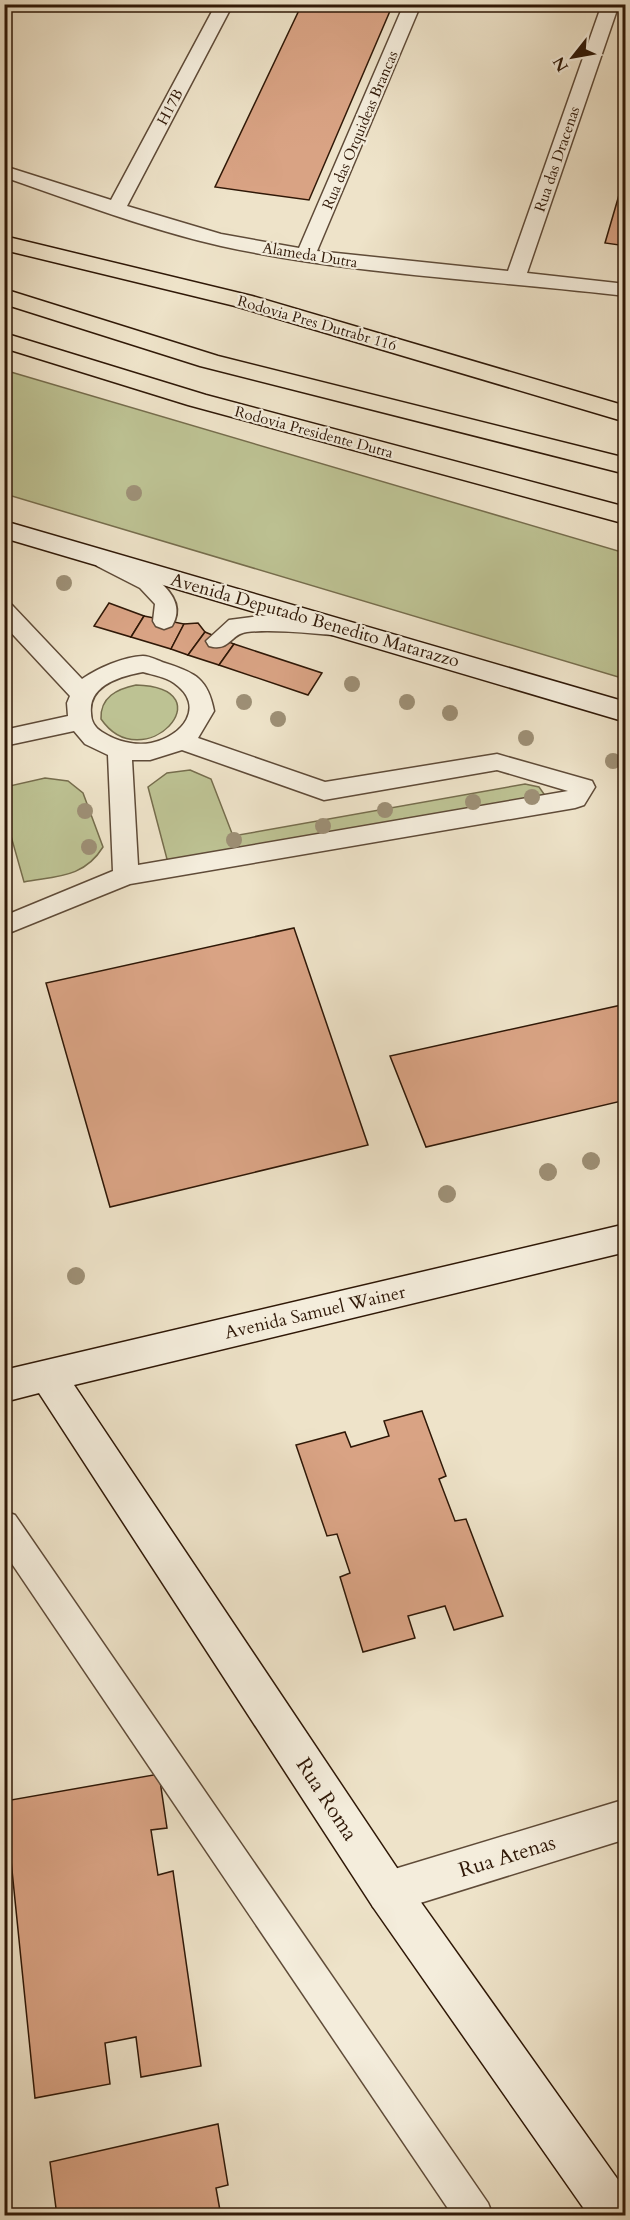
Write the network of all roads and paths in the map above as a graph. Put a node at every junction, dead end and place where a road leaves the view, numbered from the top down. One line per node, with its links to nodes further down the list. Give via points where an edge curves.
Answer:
1 (225, 4): 5 (lane, H17B)
2 (413, 4): 7 (lane, Rua das Orquideas Brancas)
3 (611, 4): 8 (lane, Rua das Dracenas)
4 (4, 171): 5 (lane, Alameda Dutra)
5 (116, 209): 7 (lane, Alameda Dutra, via 220,240)
6 (4, 243): 12 (main road, Rodovia Pres Dutrabr 116, via 243,301)
7 (306, 255): 8 (lane, Alameda Dutra)
8 (515, 279): 9 (lane, Alameda Dutra)
9 (626, 290)
10 (4, 296): 13 (main road, via 209,361)
11 (4, 340): 14 (main road, Rodovia Presidente Dutra, via 197,400)
12 (626, 414)
13 (626, 466)
14 (626, 516)
15 (4, 529): 16 (main road, Avenida Deputado Benedito Matarazzo)
16 (90, 554): 18 (lane, via 148,583 166,602); 19 (main road, Avenida Deputado Benedito Matarazzo)
17 (4, 610): 23 (lane)
18 (164, 621)
19 (338, 627): 20 (lane, via 268,623 237,626); 24 (main road, Avenida Deputado Benedito Matarazzo)
20 (217, 641)
21 (199, 658): 22 (lane)
22 (182, 675): 23 (lane, via 149,654 93,682); 27 (lane, via 196,686 203,700 203,715)
23 (83, 695): 25 (lane, via 78,709)
24 (626, 712)
25 (80, 722): 26 (lane); 28 (lane, via 95,740)
26 (4, 738)
27 (182, 741): 28 (lane, via 141,753); 29 (lane, via 324,791 497,762 582,787 575,799)
28 (120, 750): 29 (lane)
29 (126, 876): 30 (lane)
30 (5, 926)
31 (626, 1238): 32 (main road, Avenida Samuel Wainer)
32 (48, 1376): 33 (main road, Avenida Samuel Wainer); 36 (main road, Rua Roma)
33 (4, 1386)
34 (4, 1525): 37 (lane)
35 (626, 1819): 36 (main road, Rua Atenas)
36 (388, 1892): 38 (main road, Rua Roma)
37 (475, 2216)
38 (615, 2216)

